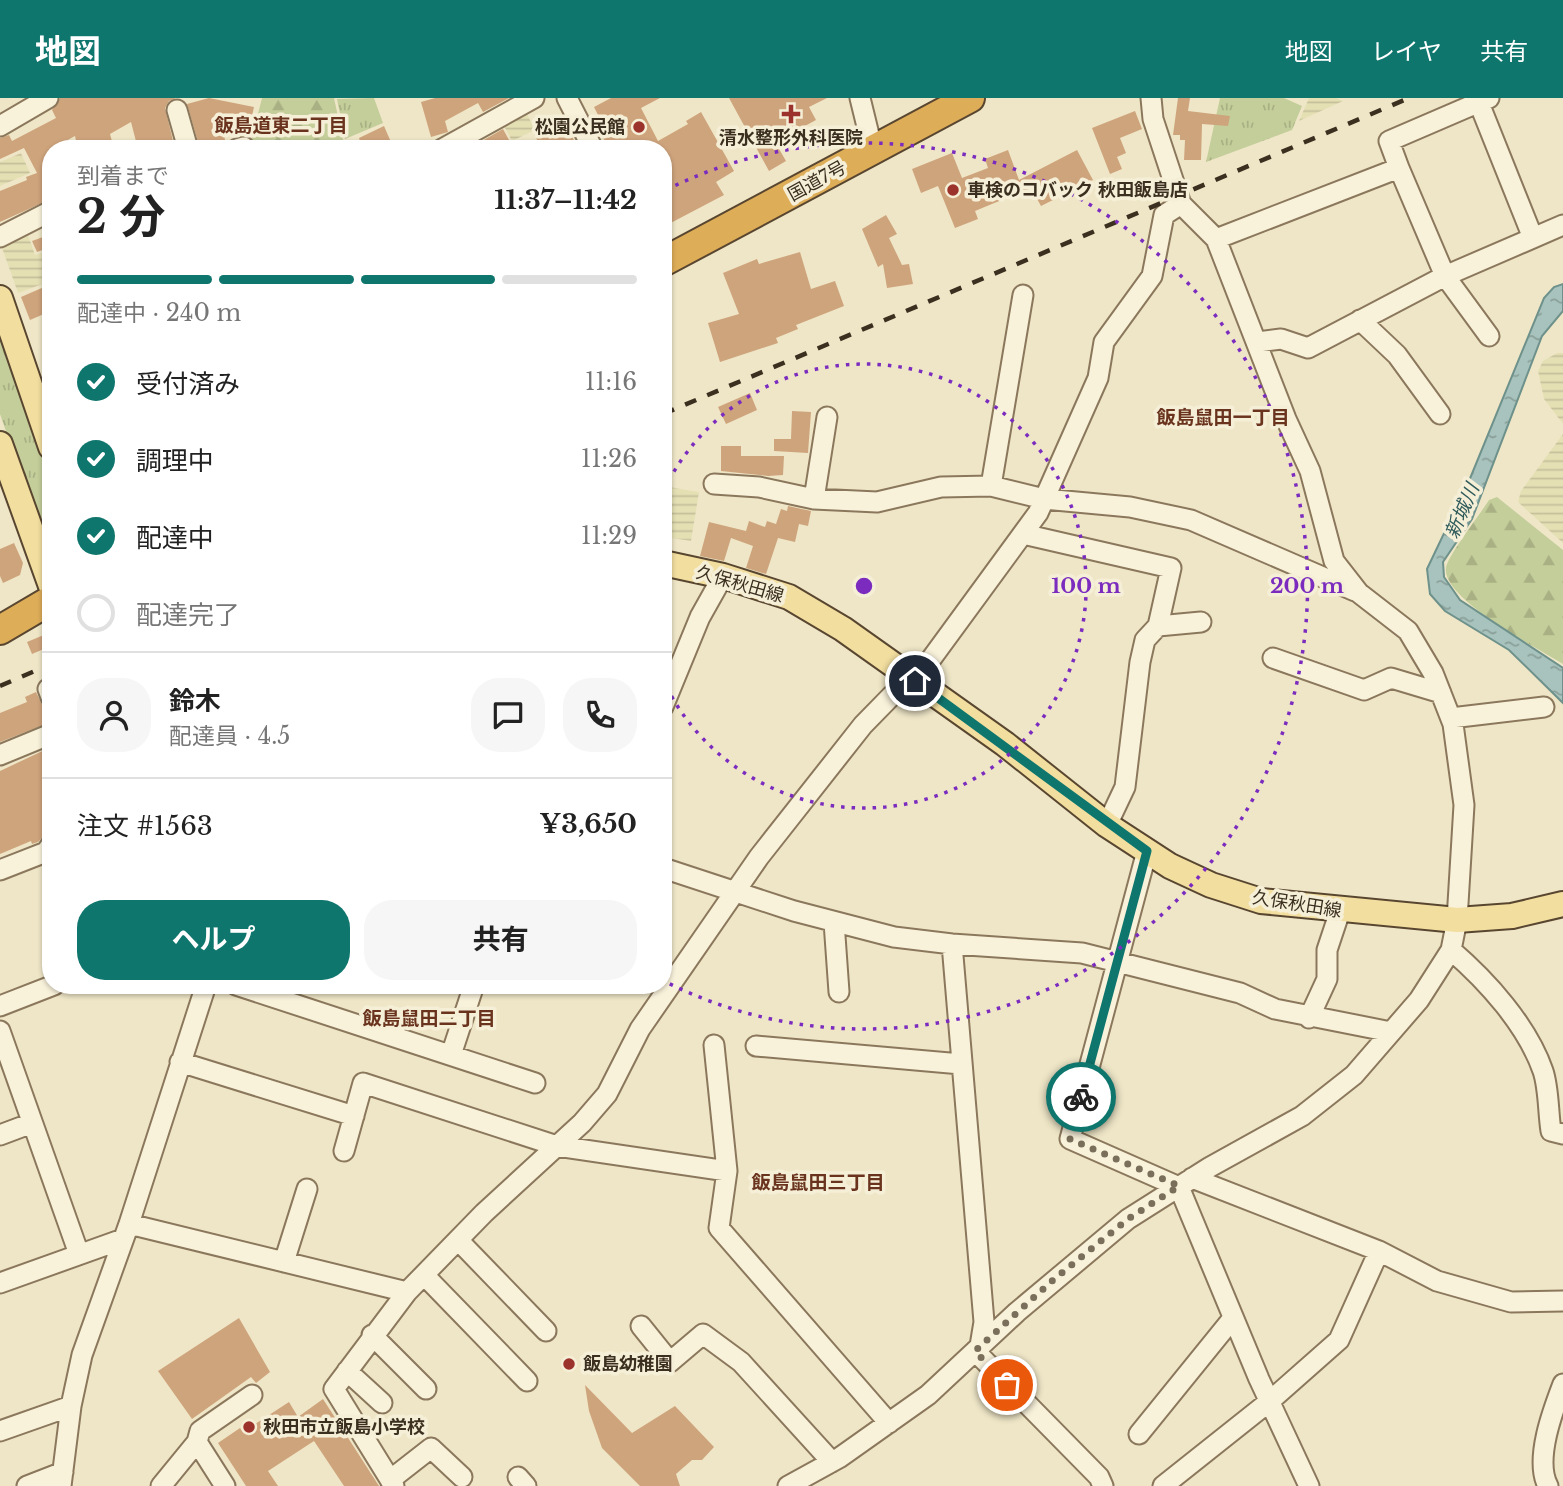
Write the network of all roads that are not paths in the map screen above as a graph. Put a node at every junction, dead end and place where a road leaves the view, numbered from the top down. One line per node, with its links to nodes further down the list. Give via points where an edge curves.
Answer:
1 (48, 98): 9 (street)
2 (534, 98): 11 (street)
3 (567, 98): 12 (street)
4 (860, 98): 13 (street)
5 (970, 98): 13 (highway, 国道7号)
6 (1151, 98): 15 (street, via 1153,119)
7 (1484, 100): 14 (street, via 1389,141); 19 (street)
8 (177, 110): 10 (street)
9 (0, 126)
10 (185, 140)
11 (458, 140)
12 (588, 140)
13 (873, 151): 21 (highway, 国道7号)
14 (1399, 168): 20 (street); 22 (street)
15 (1181, 204): 20 (street); 35 (street, via 1164,215 1152,276 1104,342 1098,378)
16 (42, 216): 18 (street)
17 (1563, 225): 19 (street)
18 (0, 237)
19 (1533, 238): 22 (street)
20 (1216, 239): 27 (street)
21 (672, 257)
22 (1445, 276): 25 (street); 26 (street)
23 (1023, 295): 33 (street)
24 (0, 298): 30 (main road)
25 (1360, 320): 27 (street, via 1308,348 1281,339); 28 (street, via 1397,355)
26 (1489, 336)
27 (1258, 342): 40 (street, via 1310,471 1334,561)
28 (1440, 414)
29 (827, 417): 34 (street)
30 (42, 421)
31 (0, 444): 37 (main road)
32 (714, 484): 34 (street, via 759,487)
33 (991, 486): 34 (street, via 941,487 877,502); 35 (street)
34 (814, 499)
35 (1044, 499): 36 (street); 40 (street, via 1130,507 1191,520)
36 (1023, 534): 43 (street, via 1171,568); 46 (street)
37 (42, 561)
38 (672, 565): 39 (main road, 久保秋田線)
39 (723, 576): 46 (main road, 久保秋田線, via 789,597); 47 (street)
40 (1359, 593): 48 (street, via 1408,631)
41 (42, 605): 44 (highway)
42 (1201, 622): 43 (street)
43 (1158, 626): 53 (street, via 1145,640 1125,786)
44 (0, 630)
45 (1273, 658): 48 (street, via 1364,690 1391,678)
46 (912, 679): 53 (main road, 久保秋田線); 58 (street, via 863,724)
47 (672, 685)
48 (1441, 693): 50 (street)
49 (1544, 707): 50 (street)
50 (1451, 718): 61 (street, via 1464,804)
51 (42, 738): 52 (street)
52 (0, 755)
53 (1107, 825): 54 (main road, 久保秋田線)
54 (1147, 851): 60 (main road, 久保秋田線, via 1211,885 1261,901); 65 (street)
55 (42, 854): 56 (street)
56 (0, 870)
57 (672, 871): 58 (street)
58 (734, 891): 62 (street); 66 (street)
59 (1563, 904): 61 (main road, 久保秋田線, via 1512,916)
60 (1340, 911): 61 (main road, 久保秋田線); 74 (street, via 1327,950 1327,979)
61 (1457, 920): 64 (street)
62 (834, 922): 63 (street, via 894,937); 68 (street)
63 (952, 944): 65 (street, via 1082,953); 81 (street)
64 (1451, 950): 76 (street, via 1419,1000); 85 (street, via 1480,975 1522,1032 1543,1071 1551,1131)
65 (1116, 962): 74 (street, via 1240,993 1275,1010); 90 (street, via 1070,1139)
66 (672, 982)
67 (42, 990): 73 (street)
68 (839, 992)
69 (203, 994): 80 (street)
70 (264, 994): 79 (street)
71 (471, 994): 79 (street)
72 (664, 994): 87 (street, via 607,1094)
73 (0, 1006)
74 (1309, 1018): 76 (street)
75 (0, 1031): 84 (street)
76 (1391, 1032): 90 (street, via 1354,1075 1302,1116)
77 (714, 1045): 89 (street)
78 (756, 1046): 81 (street)
79 (451, 1055): 82 (street)
80 (180, 1062): 83 (street); 92 (street)
81 (961, 1064): 105 (street, via 984,1322)
82 (535, 1083)
83 (354, 1116): 87 (street, via 363,1083); 88 (street)
84 (32, 1123): 86 (street); 95 (street)
85 (1563, 1134)
86 (0, 1135)
87 (557, 1146): 89 (street); 93 (street)
88 (344, 1151)
89 (727, 1171): 114 (street, via 719,1228)
90 (1185, 1182): 94 (street); 101 (street); 105 (street, via 1128,1219)
91 (307, 1189): 96 (street)
92 (126, 1231): 95 (street); 96 (street); 113 (street, via 82,1355)
93 (458, 1240): 97 (street); 103 (street)
94 (1379, 1251): 100 (street, via 1437,1281 1511,1301); 111 (street, via 1339,1340)
95 (79, 1254): 98 (street)
96 (284, 1262): 99 (street)
97 (424, 1275): 99 (street); 107 (street)
98 (0, 1283)
99 (407, 1292): 104 (street)
100 (1563, 1301)
101 (1233, 1318): 111 (street); 116 (street)
102 (641, 1326): 118 (street, via 670,1362 703,1334 732,1355)
103 (546, 1331)
104 (372, 1335): 106 (street); 109 (street)
105 (978, 1349): 114 (street); 126 (street, via 1098,1476)
106 (347, 1371): 112 (street); 121 (street, via 334,1389)
107 (527, 1381)
108 (1563, 1384): 129 (street, via 1545,1451 1542,1476)
109 (426, 1389)
110 (252, 1395): 117 (street, via 200,1431)
111 (1270, 1401): 127 (street); 128 (street)
112 (382, 1403)
113 (71, 1406): 115 (street); 120 (street)
114 (889, 1423): 118 (street)
115 (0, 1431)
116 (1139, 1433)
117 (197, 1442): 123 (street); 124 (street)
118 (832, 1462): 125 (street)
119 (462, 1477): 121 (street, via 431,1448)
120 (62, 1479): 122 (street)
121 (392, 1483)
122 (27, 1486)
123 (162, 1486)
124 (225, 1486)
125 (788, 1486)
126 (1102, 1486)
127 (1163, 1486)
128 (1309, 1486)
129 (1548, 1486)

